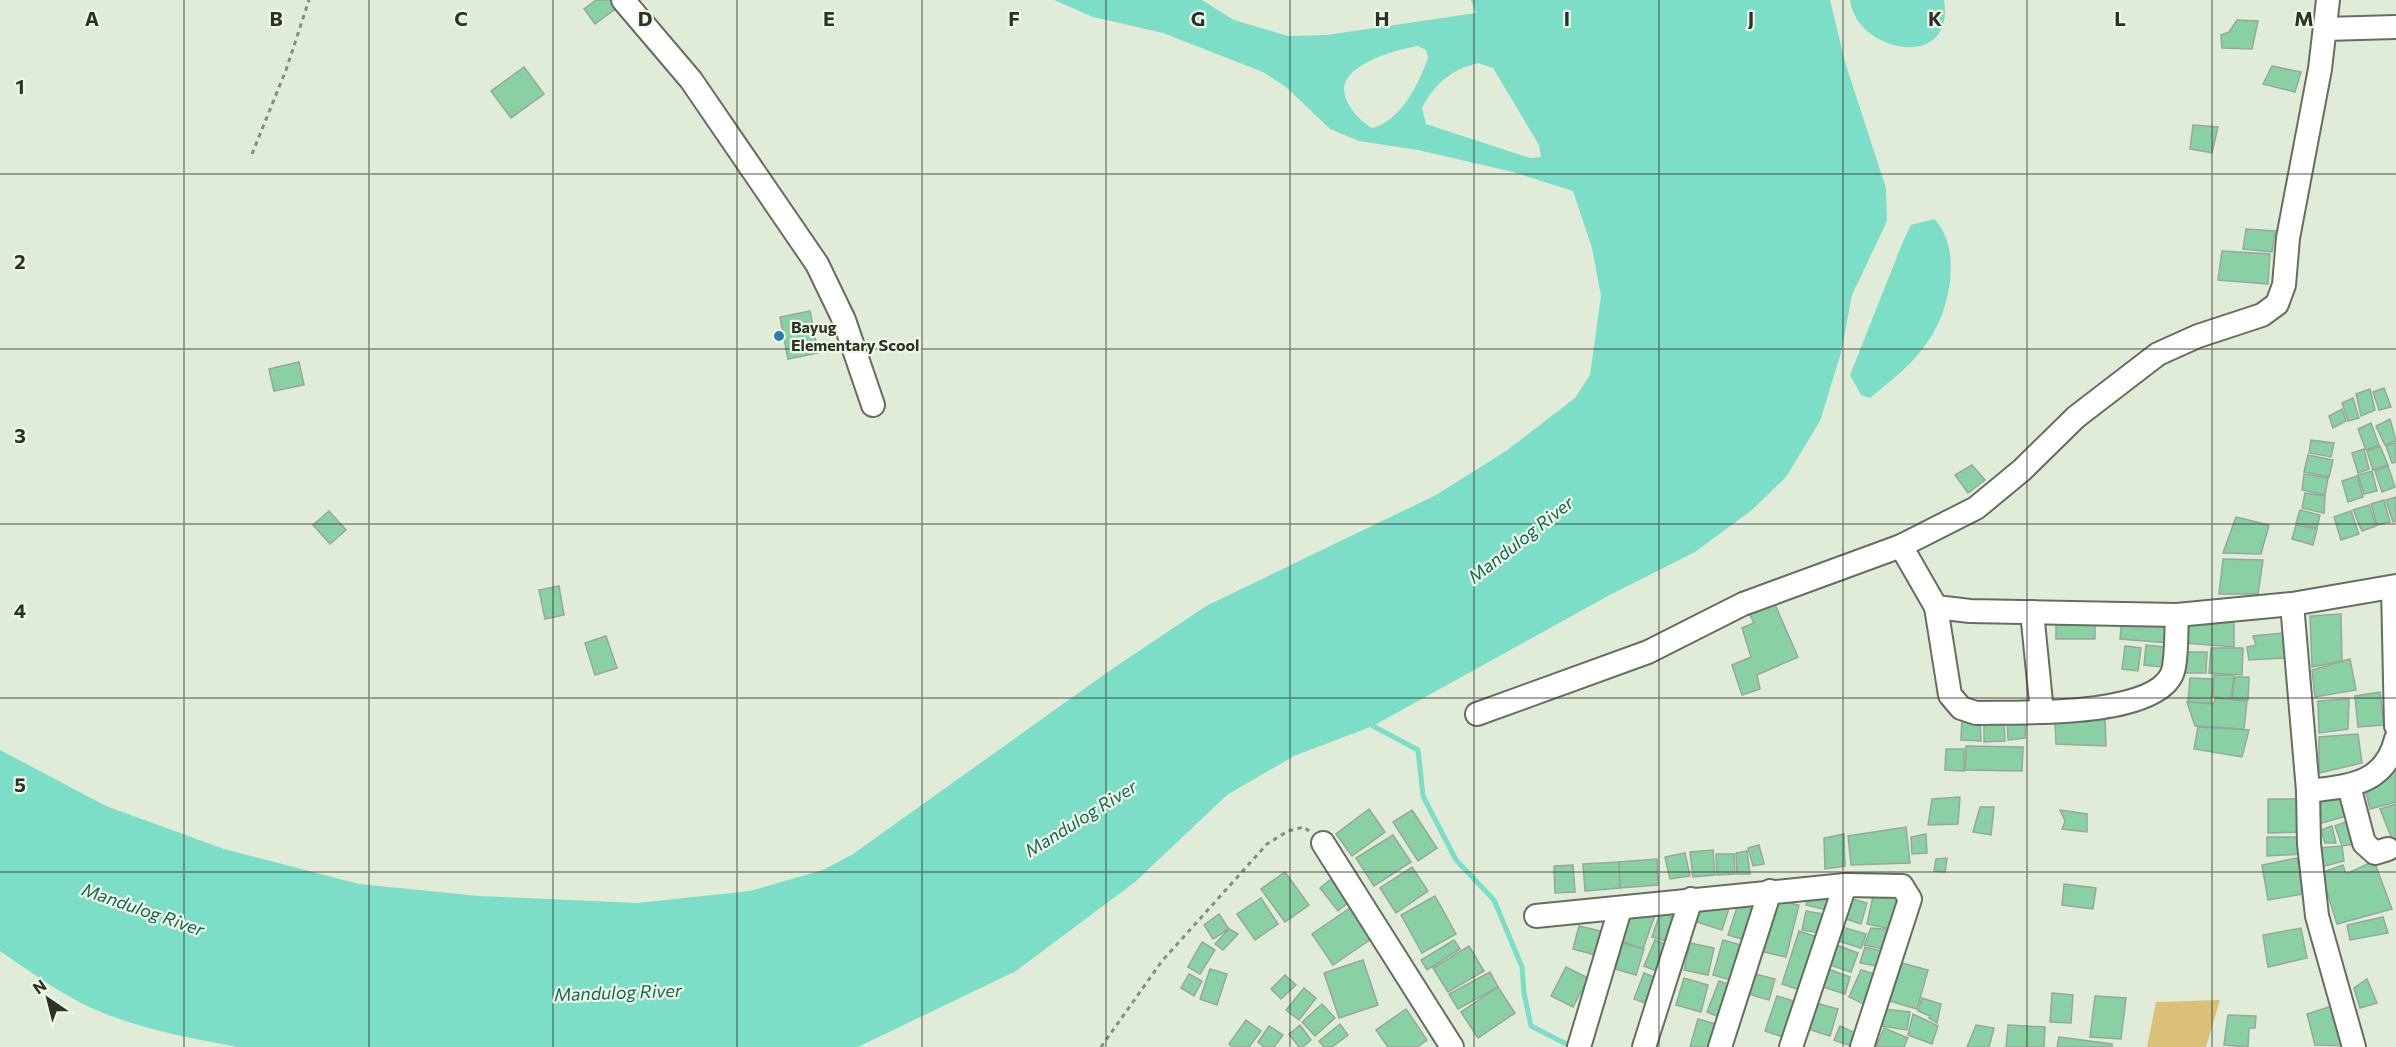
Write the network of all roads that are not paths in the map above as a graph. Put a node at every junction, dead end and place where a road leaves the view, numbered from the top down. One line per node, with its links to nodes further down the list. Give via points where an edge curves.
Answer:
1 (624, 0): 5 (street, via 691,80 817,264 844,320)
2 (2328, 0): 4 (street)
3 (2396, 27): 4 (street)
4 (2325, 29): 6 (street, via 2288,238 2284,285 2277,304 2262,315 2158,354 2076,417 1976,508)
5 (873, 405)
6 (1900, 546): 9 (street); 13 (street, via 1743,604 1648,652)
7 (2395, 586): 8 (street); 14 (street)
8 (2292, 604): 11 (street); 17 (street)
9 (1936, 607): 10 (street); 12 (street, via 1946,681 1961,708 1976,713)
10 (2032, 612): 11 (street); 12 (street)
11 (2177, 615): 12 (street, via 2172,674 2160,689 2142,699 2108,707)
12 (2042, 712)
13 (1477, 714)
14 (2396, 726)
15 (2396, 739): 16 (street, via 2392,757 2378,773)
16 (2349, 786): 17 (street); 19 (street, via 2364,843 2375,853)
17 (2308, 791): 31 (street, via 2308,844 2317,916)
18 (1323, 843): 26 (street)
19 (2388, 849)
20 (1845, 885): 21 (street); 29 (street); 30 (street, via 1902,886 1910,899)
21 (1770, 891): 22 (street); 28 (street)
22 (1691, 899): 23 (street); 27 (street)
23 (1620, 909): 24 (street); 25 (street)
24 (1536, 916)
25 (1580, 1042)
26 (1452, 1047)
27 (1644, 1047)
28 (1720, 1047)
29 (1791, 1047)
30 (1862, 1047)
31 (2354, 1047)

